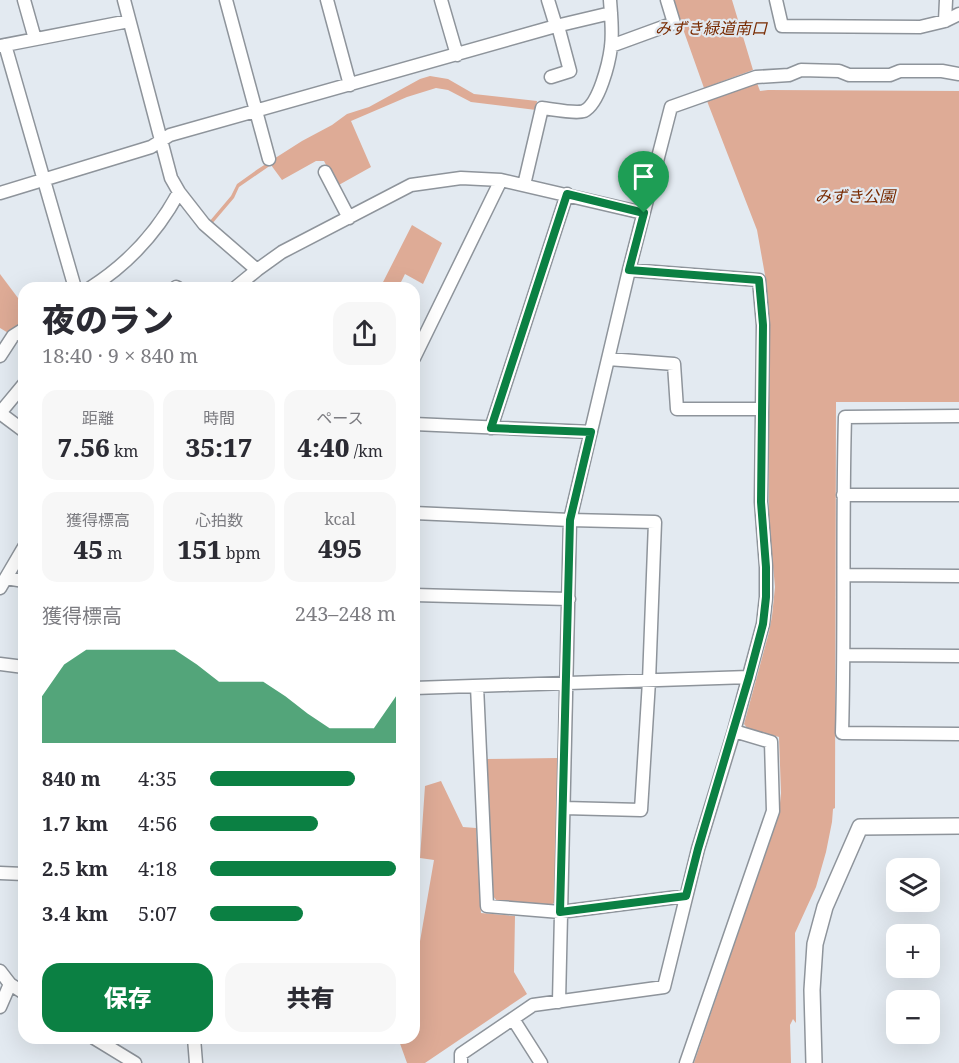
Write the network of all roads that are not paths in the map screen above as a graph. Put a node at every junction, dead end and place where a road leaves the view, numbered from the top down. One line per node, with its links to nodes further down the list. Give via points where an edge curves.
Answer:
1 (24, 0): 16 (street)
2 (124, 0): 13 (street)
3 (226, 0): 23 (street)
4 (327, 0): 22 (street)
5 (441, 0): 19 (street)
6 (548, 0): 15 (street)
7 (610, 0): 11 (street)
8 (667, 0): 18 (street, via 674,23)
9 (776, 0): 14 (street, via 782,26 920,27)
10 (946, 0): 14 (street)
11 (611, 13): 15 (street); 18 (street)
12 (959, 14): 14 (street)
13 (129, 21): 16 (street); 24 (street)
14 (945, 21)
15 (557, 26): 19 (street); 21 (street, via 570,71)
16 (35, 39): 17 (street)
17 (2, 45): 27 (street)
18 (611, 46): 29 (street, via 601,87 588,109 582,112 542,108)
19 (457, 55): 22 (street)
20 (959, 75): 33 (street, via 900,71 890,75 849,75 839,70 801,70 789,75 756,77 671,107)
21 (551, 77)
22 (350, 85): 23 (street)
23 (256, 110): 24 (street); 25 (street)
24 (161, 141): 27 (street); 30 (street)
25 (269, 159)
26 (324, 172): 34 (street)
27 (44, 180): 31 (street); 37 (street)
28 (501, 180): 29 (street); 34 (street, via 461,178 411,185); 41 (street)
29 (524, 185): 32 (street)
30 (179, 192): 35 (street, via 204,224); 38 (street, via 148,237)
31 (0, 193)
32 (567, 194): 33 (street); 50 (street)
33 (644, 213): 36 (street)
34 (349, 218): 35 (street, via 282,252)
35 (257, 270): 39 (street)
36 (629, 270): 43 (street); 45 (street, via 759,280)
37 (73, 282)
38 (100, 282)
39 (242, 282)
40 (18, 333): 42 (street)
41 (420, 346)
42 (0, 356)
43 (608, 359): 45 (street, via 674,364 677,409); 51 (street)
44 (18, 391): 46 (street)
45 (762, 409): 67 (street, via 766,597)
46 (0, 413): 49 (street)
47 (959, 416): 52 (street, via 845,417)
48 (420, 424): 50 (street)
49 (18, 426)
50 (491, 428): 51 (street)
51 (591, 432): 55 (street)
52 (843, 495): 53 (street); 57 (street)
53 (959, 495)
54 (420, 513): 55 (street)
55 (570, 520): 62 (street); 68 (street, via 655,522)
56 (18, 557): 60 (street)
57 (844, 575): 58 (street); 63 (street)
58 (959, 576)
59 (18, 582): 60 (street)
60 (3, 583)
61 (420, 596): 62 (street)
62 (568, 598): 69 (street)
63 (844, 655): 64 (street); 73 (street, via 842,733)
64 (959, 656)
65 (0, 664): 66 (street)
66 (18, 666)
67 (749, 677): 68 (street); 72 (street)
68 (649, 681): 69 (street); 74 (street, via 641,810)
69 (567, 683): 70 (street); 74 (street)
70 (477, 686): 71 (street); 79 (street, via 487,906)
71 (420, 688)
72 (734, 731): 78 (street); 92 (street, via 771,742 773,811)
73 (959, 734)
74 (564, 808): 79 (street)
75 (959, 826): 93 (street, via 860,827 825,907 815,944)
76 (0, 873): 77 (street)
77 (18, 874)
78 (686, 896): 79 (street); 83 (street, via 664,987)
79 (560, 912): 83 (street)
80 (0, 971): 81 (street)
81 (10, 984): 82 (street); 84 (street)
82 (18, 989)
83 (559, 1002): 85 (street, via 533,1005)
84 (0, 1007)
85 (513, 1019): 90 (street, via 461,1054); 91 (street)
86 (104, 1044): 88 (street)
87 (194, 1044): 89 (street)
88 (135, 1063)
89 (196, 1063)
90 (461, 1063)
91 (542, 1063)
92 (686, 1063)
93 (814, 1063)

